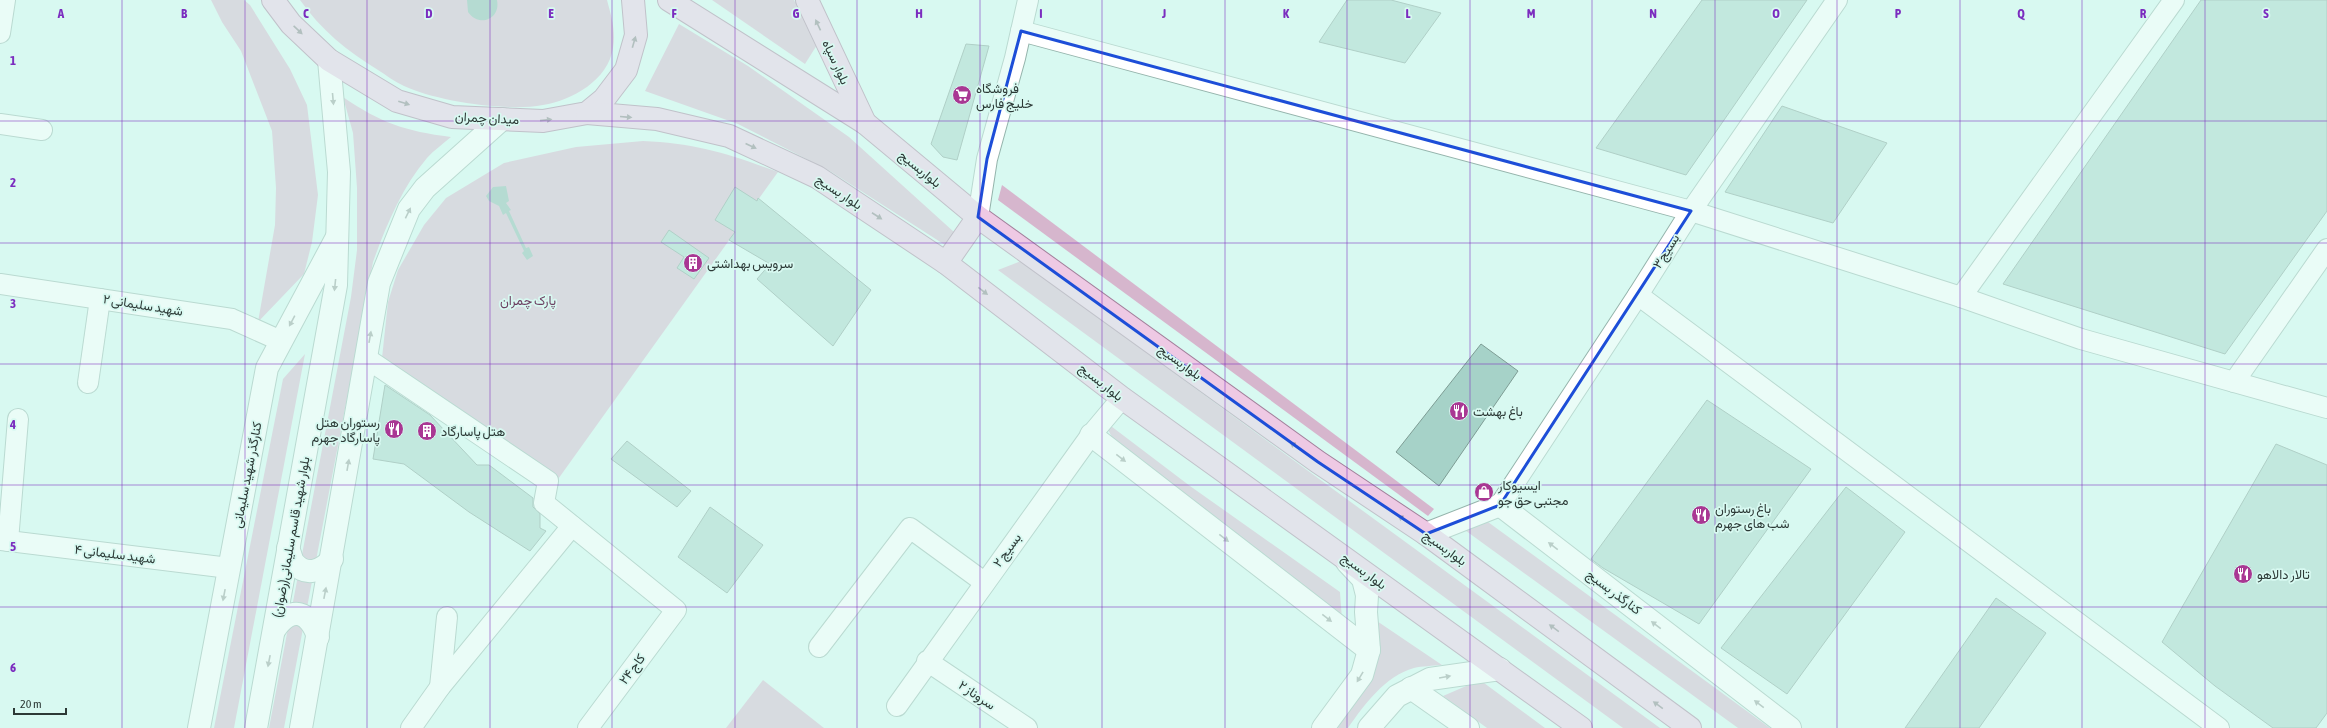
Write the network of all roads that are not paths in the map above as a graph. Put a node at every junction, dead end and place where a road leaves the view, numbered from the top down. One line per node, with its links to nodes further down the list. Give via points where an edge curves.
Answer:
1 (5, 0): 10 (street)
2 (273, 0): 11 (main road, میدان چمران, one-way to 11, via 291,24)
3 (633, 0): 12 (main road, میدان چمران, one-way to 3, via 604,99 626,70 636,35)
4 (668, 0): 14 (main road, بلواربسیج)
5 (807, 0): 14 (main road, بلوار سپاه, one-way to 5)
6 (1028, 0): 9 (street)
7 (1837, 0): 17 (street, بسیج۳)
8 (2174, 0): 24 (street)
9 (1021, 30): 17 (street); 18 (street, via 987,159)
10 (0, 33)
11 (329, 60): 13 (main road, میدان چمران, one-way to 13, via 397,101 452,117); 19 (street, بلوار شهید قاسم سلیمانی(رضوان), one-way to 19, via 339,172)
12 (587, 113): 13 (main road, میدان چمران, one-way to 12, via 543,121); 21 (main road, بلوار بسیج, one-way to 21, via 657,119 729,136 817,177)
13 (502, 120): 27 (street, one-way to 13, via 380,283 409,209 425,188)
14 (865, 123): 18 (main road, بلواربسیج)
15 (0, 124): 16 (street)
16 (42, 130)
17 (1691, 210): 23 (street, بسیج۳); 24 (street)
18 (978, 217): 21 (main road); 36 (main road, بلواربسیج, one-way to 18, via 1318,462)
19 (337, 237): 26 (street, کنارگذر شهید سلیمانی, one-way to 26); 38 (street, بلوار شهید قاسم سلیمانی(رضوان), one-way to 38, via 336,285)
20 (2327, 249): 28 (street)
21 (946, 263): 30 (main road, بلوار بسیج, one-way to 30)
22 (0, 284): 25 (street, شهید سلیمانی ۲)
23 (1638, 295): 34 (street, بسیج۳); 66 (street)
24 (1960, 297): 28 (street, via 2081,339)
25 (100, 299): 26 (street, شهید سلیمانی ۲, via 232,319); 29 (street)
26 (281, 341): 41 (street, کنارگذر شهید سلیمانی, via 267,368)
27 (366, 358): 35 (street, via 548,482 544,503); 40 (street, one-way to 27)
28 (2234, 382): 31 (street)
29 (88, 383)
30 (1122, 398): 33 (street, بسیج ۲); 39 (main road, بلوار بسیج)
31 (2327, 408)
32 (18, 419): 37 (street)
33 (1091, 435): 42 (street, بسیج ۲); 47 (street, one-way to 47)
34 (1500, 505): 36 (street); 65 (street, کنارگذر بسیج, one-way to 34)
35 (572, 526): 50 (street); 58 (street, کاج ۲۴, via 676,610)
36 (1426, 534): 64 (main road, بلواربسیج, one-way to 36)
37 (4, 541): 41 (street, شهید سلیمانی ۴)
38 (288, 548): 40 (street, via 294,563 303,569 318,571); 44 (street, بلوار شهید قاسم سلیمانی(رضوان))
39 (1338, 553): 47 (street, via 1362,579 1367,595); 49 (main road, بلوار بسیج)
40 (332, 559): 45 (street, one-way to 40)
41 (229, 568): 54 (street, کنارگذر شهید سلیمانی, one-way to 54)
42 (984, 582): 46 (street, via 910,528); 48 (street, بسیج ۲)
43 (447, 617): 50 (street)
44 (275, 629): 45 (street, via 282,619 297,614 307,617 314,623); 55 (street, بلوار شهید قاسم سلیمانی(رضوان), one-way to 55)
45 (318, 637): 53 (street)
46 (820, 647)
47 (1369, 650): 60 (street, one-way to 60, via 1362,675)
48 (927, 661): 52 (street, بسیج ۲); 59 (street, سروناز ۲)
49 (1500, 669): 51 (street, one-way to 49, via 1430,679); 63 (main road, بلوار بسیج)
50 (440, 687): 57 (street)
51 (1411, 688): 61 (street, via 1397,696); 62 (street)
52 (897, 706)
53 (303, 719): 56 (street)
54 (199, 728)
55 (256, 728)
56 (316, 728)
57 (411, 728)
58 (588, 728)
59 (1027, 728)
60 (1323, 728)
61 (1368, 728)
62 (1468, 728)
63 (1581, 728)
64 (1690, 728)
65 (1790, 728)
66 (2219, 728)

